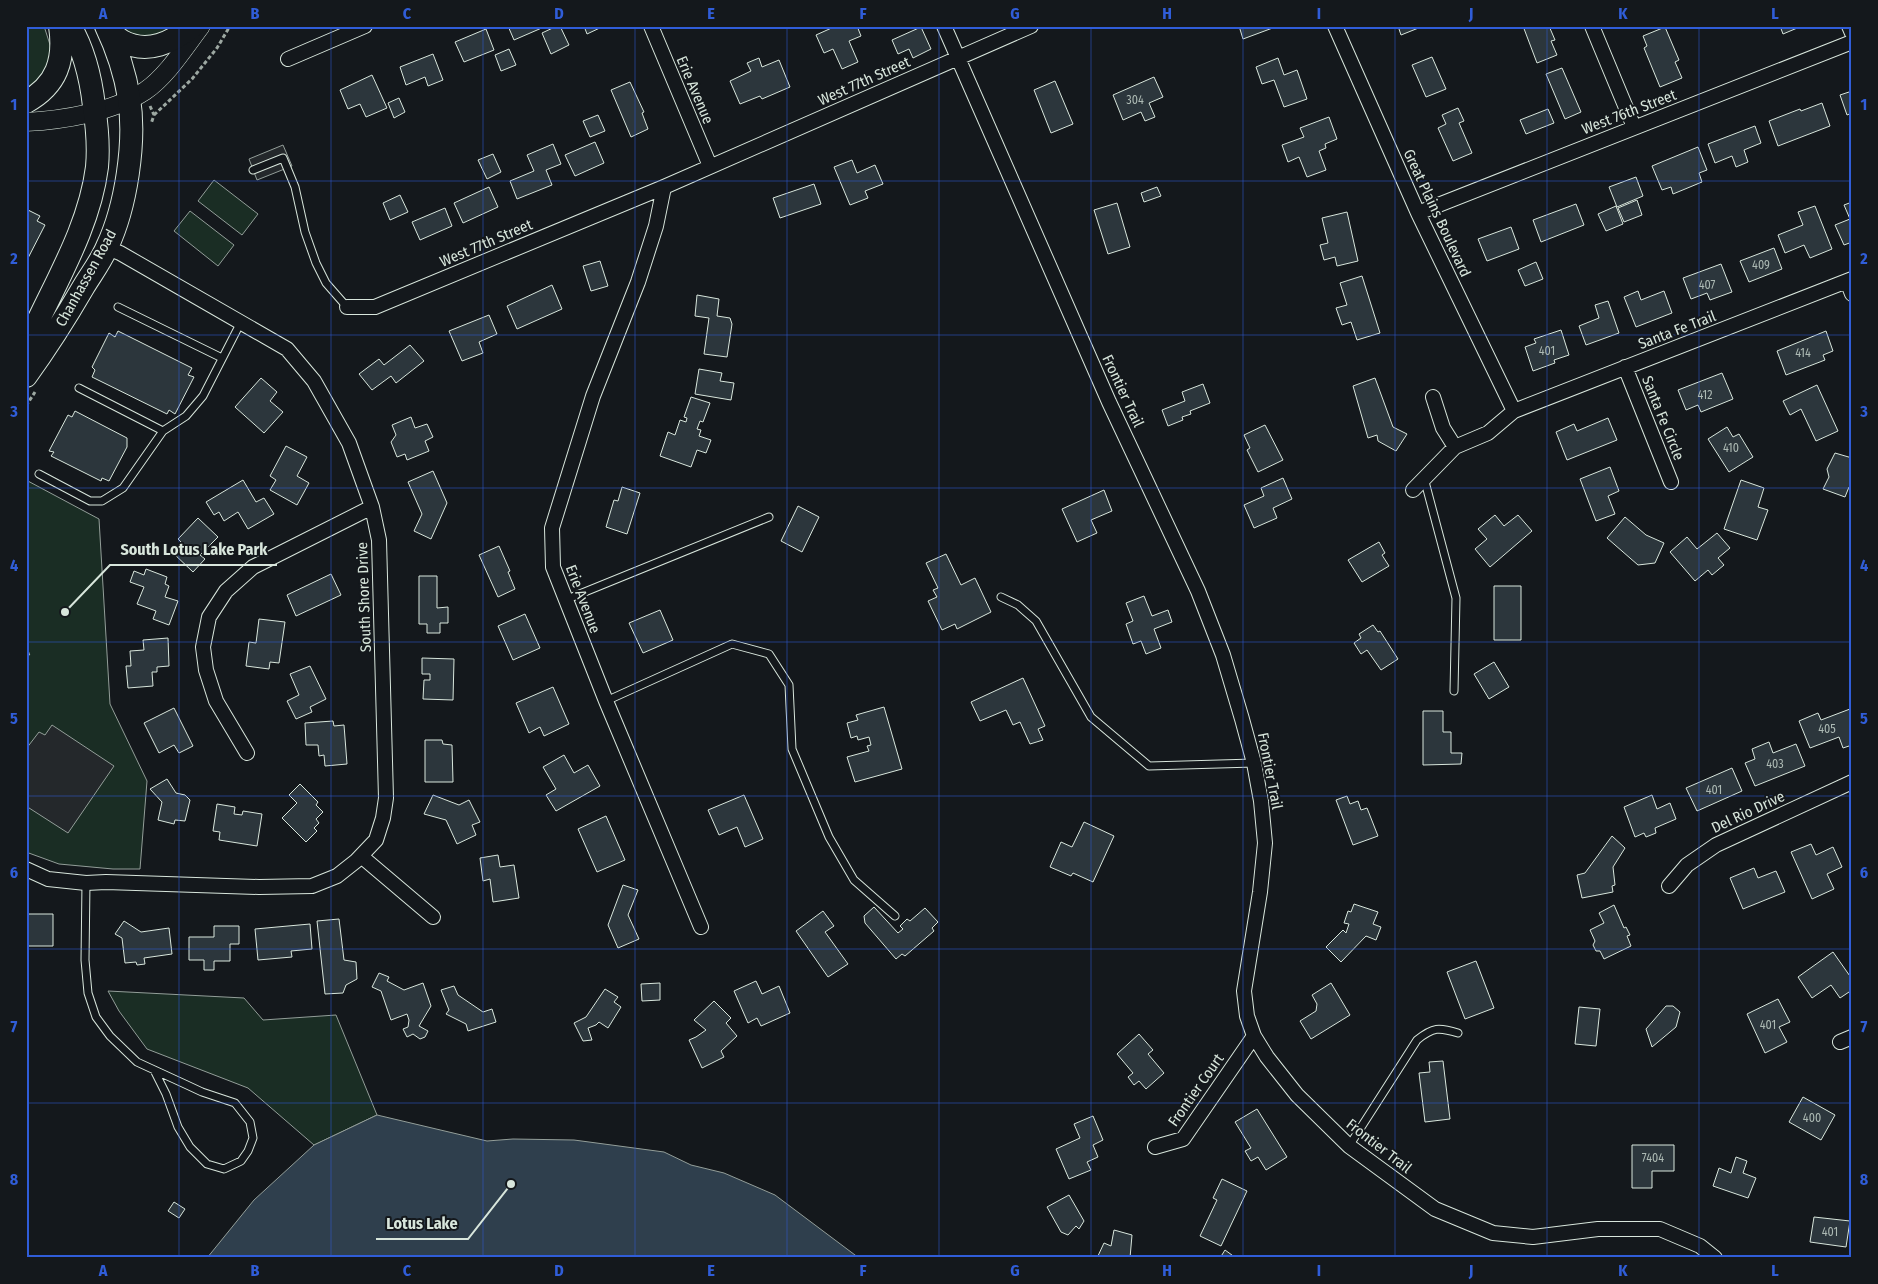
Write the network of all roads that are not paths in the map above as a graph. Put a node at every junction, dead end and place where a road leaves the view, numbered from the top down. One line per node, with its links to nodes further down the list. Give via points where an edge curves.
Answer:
1 (60, 26): 18 (main road, via 62,53 56,73 38,96)
2 (70, 26): 19 (main road, Chanhassen Road, via 86,66)
3 (193, 26): 12 (main road, via 166,44 142,47 122,41)
4 (200, 26): 17 (street, via 178,57 156,80)
5 (365, 26): 16 (street)
6 (651, 26): 22 (street, Erie Avenue)
7 (944, 26): 15 (street, Frontier Trail)
8 (1031, 26): 15 (street, West 77th Street)
9 (1335, 26): 25 (street, Great Plains Boulevard)
10 (1592, 26): 21 (street)
11 (1849, 26): 13 (street)
12 (106, 27): 17 (main road, Chanhassen Road, via 116,48)
13 (1852, 33)
14 (1852, 42): 21 (street, West 76th Street)
15 (958, 57): 22 (street, West 77th Street); 51 (street, Frontier Trail, via 1109,402 1198,591 1222,655)
16 (288, 58)
17 (129, 100): 19 (street); 26 (main road, Chanhassen Road, via 128,170 117,222)
18 (26, 102)
19 (95, 111): 20 (street); 31 (main road, Chanhassen Road, via 98,149 85,219)
20 (26, 122)
21 (1634, 127): 25 (street, West 76th Street)
22 (710, 166): 24 (street, West 77th Street)
23 (253, 170): 29 (lane, via 283,158 295,187 316,263 326,282)
24 (664, 187): 29 (street, West 77th Street, via 375,307); 47 (street, Erie Avenue, via 656,226 638,282 593,396 552,528 553,567)
25 (1418, 213): 37 (street, Great Plains Boulevard)
26 (107, 248): 30 (street, South Shore Drive); 34 (main road, Chanhassen Road)
27 (1850, 284): 33 (street, Santa Fe Trail)
28 (118, 307): 32 (lane)
29 (347, 307)
30 (241, 322): 32 (lane); 44 (street, South Shore Drive, via 288,349 314,381 348,443)
31 (26, 347)
32 (222, 358): 38 (lane, via 202,396 186,416)
33 (1625, 367): 37 (street, Santa Fe Trail); 42 (street, Santa Fe Circle)
34 (26, 376)
35 (79, 388): 38 (lane)
36 (1433, 398): 39 (street, via 1443,428)
37 (1514, 411): 39 (street, Santa Fe Trail, via 1488,433)
38 (163, 431): 40 (lane, via 124,488 102,501 90,501)
39 (1455, 447): 41 (street)
40 (39, 474)
41 (1424, 478): 43 (street); 48 (lane, via 1456,598)
42 (1671, 482)
43 (1413, 490)
44 (372, 507): 50 (street, via 253,567 226,590 209,617 202,647 206,670 216,701); 53 (street, South Shore Drive, via 381,560 386,798 376,840)
45 (769, 517): 47 (lane)
46 (1001, 597): 51 (lane, via 1018,605 1036,621 1091,717 1149,766)
47 (565, 600): 49 (street, Erie Avenue)
48 (1454, 691)
49 (606, 701): 57 (lane, via 732,644 769,654 789,685 792,749 830,837 854,880); 59 (street, Erie Avenue)
50 (247, 753)
51 (1254, 763): 61 (street, Frontier Trail, via 1265,843 1244,991)
52 (1852, 782): 56 (street, Del Rio Drive, via 1716,845 1687,864)
53 (361, 856): 55 (street, South Shore Drive, via 337,876 312,886); 58 (street)
54 (26, 869): 55 (street, South Shore Drive, via 48,879)
55 (86, 883): 62 (lane, via 88,993 96,1017 137,1062)
56 (1669, 886)
57 (895, 916)
58 (433, 917)
59 (702, 927)
60 (1458, 1033): 63 (lane, via 1442,1028 1426,1032 1417,1040)
61 (1254, 1036): 63 (street, Frontier Trail, via 1297,1095); 64 (street, Frontier Court, via 1183,1139)
62 (154, 1070): 62 (lane, via 235,1103 250,1122 253,1138 241,1161 224,1168 207,1164 190,1147)
63 (1349, 1146): 65 (street, Frontier Trail, via 1434,1209 1493,1234 1533,1237 1598,1228 1660,1229 1700,1246)
64 (1154, 1147)
65 (1715, 1258)

